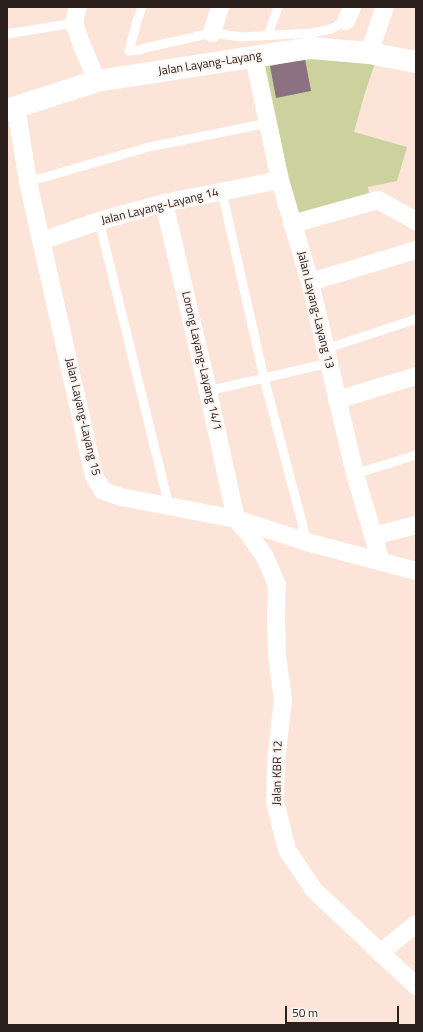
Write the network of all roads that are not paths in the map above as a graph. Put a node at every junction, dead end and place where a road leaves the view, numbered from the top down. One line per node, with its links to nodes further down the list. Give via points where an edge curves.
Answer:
1 (142, 7): 7 (lane, via 129,51)
2 (220, 7): 7 (street)
3 (278, 7): 9 (lane)
4 (385, 7): 10 (street)
5 (349, 14): 9 (lane, via 331,28 312,33)
6 (76, 15): 8 (lane); 13 (street)
7 (212, 33): 9 (lane, via 241,37)
8 (7, 34)
9 (268, 35)
10 (369, 53): 11 (street, Jalan Layang-Layang, via 311,48); 12 (street, Jalan Layang-Layang)
11 (254, 57): 13 (street, Jalan Layang-Layang); 15 (street, Jalan Layang-Layang 13)
12 (416, 62)
13 (96, 81): 14 (street, Jalan Layang-Layang)
14 (12, 109): 17 (street, Jalan Layang-Layang 15)
15 (268, 122): 16 (street, Jalan Layang-Layang 13); 17 (lane, via 149,147)
16 (280, 180): 18 (street, Jalan Layang-Layang 14); 22 (street, Jalan Layang-Layang 13)
17 (28, 182): 23 (street, Jalan Layang-Layang 15)
18 (222, 192): 19 (street, Jalan Layang-Layang 14); 29 (lane)
19 (164, 203): 20 (street, Jalan Layang-Layang 14); 30 (street, Lorong Layang-Layang 14/1)
20 (99, 221): 23 (street, Jalan Layang-Layang 14); 34 (lane)
21 (416, 221): 22 (street, via 378,200)
22 (292, 224): 25 (street, Jalan Layang-Layang 13)
23 (41, 241): 34 (street, Jalan Layang-Layang 15, via 94,476 102,491)
24 (416, 250): 25 (street)
25 (310, 282): 27 (street, Jalan Layang-Layang 13)
26 (416, 319): 27 (lane)
27 (327, 356): 29 (lane); 31 (street, Jalan Layang-Layang 13)
28 (416, 376): 31 (street)
29 (264, 378): 30 (lane); 38 (lane)
30 (208, 390): 35 (street, Lorong Layang-Layang 14/1)
31 (337, 400): 33 (street, Jalan Layang-Layang 13)
32 (416, 455): 33 (lane)
33 (355, 474): 37 (street, Jalan Layang-Layang 13)
34 (169, 506): 35 (street, Jalan Layang-Layang 15)
35 (236, 519): 38 (street, Jalan Layang-Layang 15); 42 (street, Jalan KBR 12, via 265,557 277,585 277,656 283,700 276,761 275,802 287,850 314,890)
36 (416, 525): 37 (street)
37 (373, 536): 39 (street, Jalan Layang-Layang 13)
38 (307, 542): 39 (street, Jalan Layang-Layang 15)
39 (381, 562): 40 (street, Jalan Layang-Layang 15)
40 (416, 571)
41 (416, 924): 42 (street)
42 (380, 953): 43 (street, Jalan KBR 12)
43 (416, 986)

